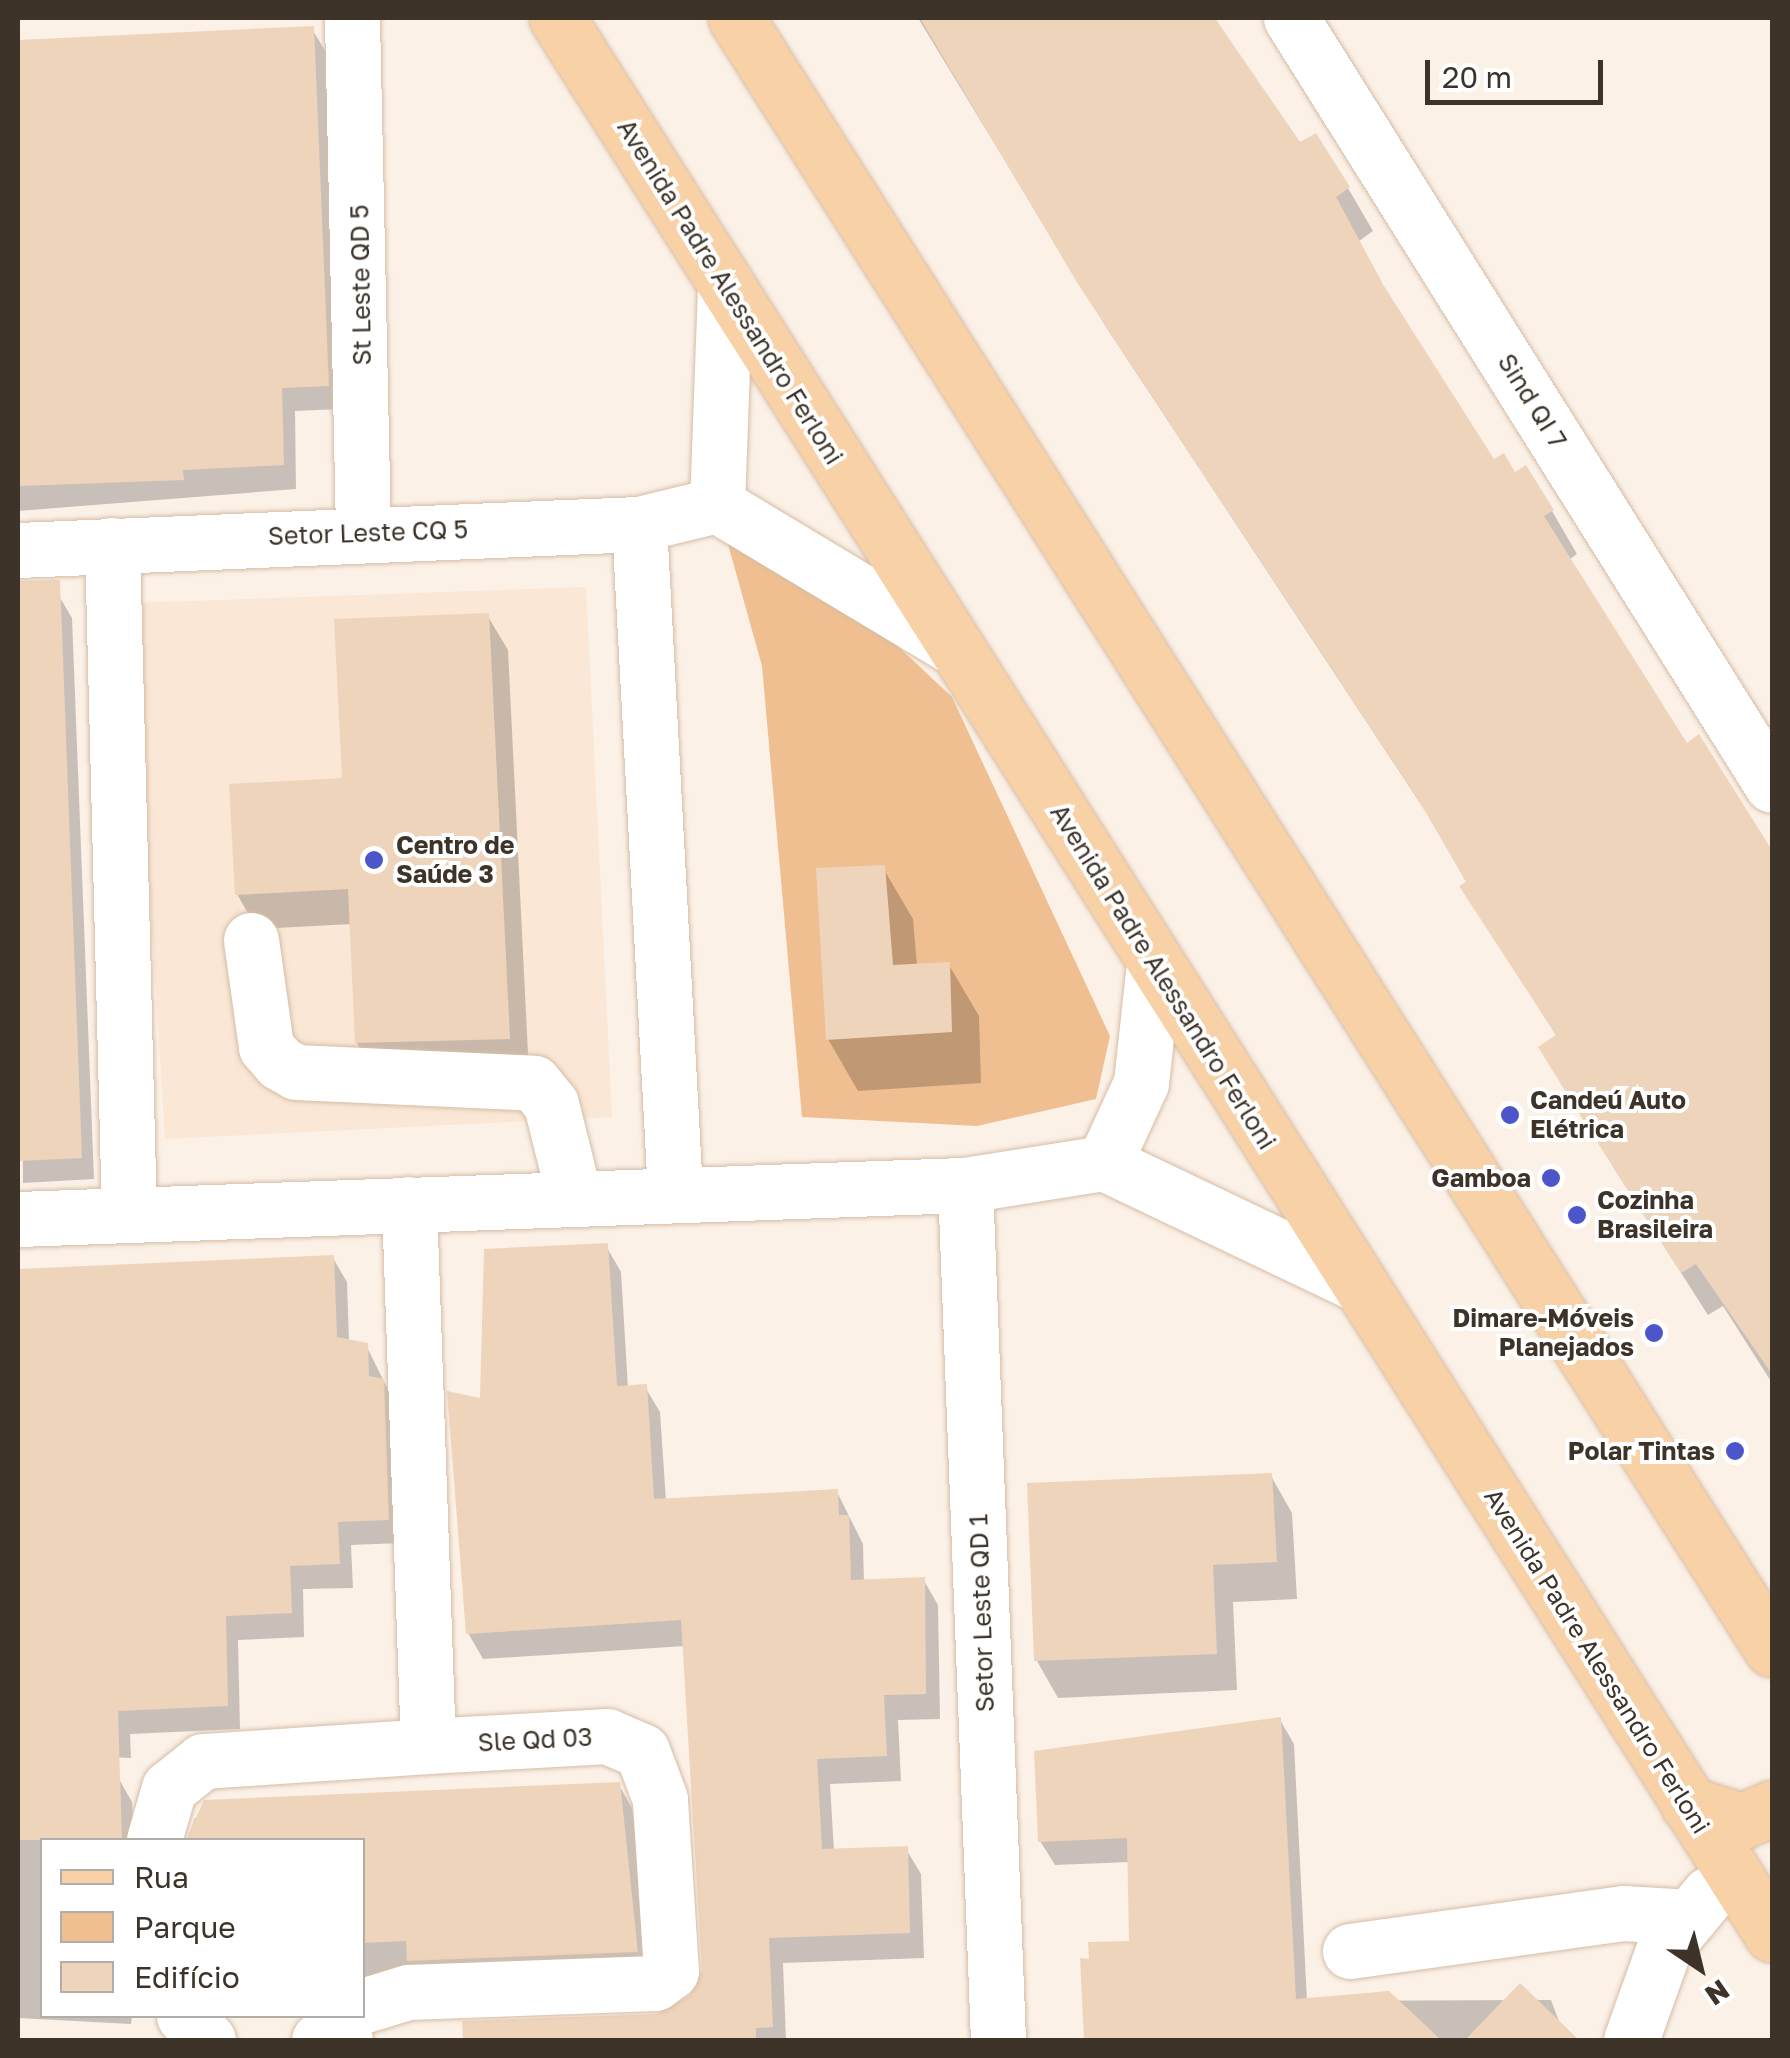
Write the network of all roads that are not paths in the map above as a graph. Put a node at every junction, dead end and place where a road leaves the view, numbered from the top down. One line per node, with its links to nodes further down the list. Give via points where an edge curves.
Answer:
1 (557, 18): 5 (main road, Avenida Padre Alessandro Ferloni)
2 (736, 18): 23 (main road)
3 (1291, 18): 12 (street, Sind QI 7)
4 (355, 28): 8 (street, St Leste QD 5)
5 (725, 283): 6 (street); 11 (main road, Avenida Padre Alessandro Ferloni)
6 (718, 505): 7 (street, Setor Leste CQ 5); 11 (street)
7 (639, 524): 8 (street, Setor Leste CQ 5); 17 (street)
8 (364, 532): 9 (street, Setor Leste CQ 5)
9 (112, 545): 10 (street, Setor Leste CQ 5); 20 (street)
10 (18, 550)
11 (952, 646): 14 (main road, Avenida Padre Alessandro Ferloni)
12 (1772, 785)
13 (251, 940): 18 (street, via 266,1047 280,1063 296,1072 534,1083 550,1104)
14 (1154, 964): 15 (street, via 1141,1084); 22 (main road, Avenida Padre Alessandro Ferloni)
15 (1104, 1163): 16 (street); 22 (street)
16 (965, 1186): 17 (street); 35 (street, Setor Leste QD 1)
17 (675, 1194): 18 (street)
18 (574, 1196): 19 (street)
19 (409, 1204): 20 (street); 24 (street)
20 (129, 1215): 21 (street)
21 (18, 1220)
22 (1358, 1284): 25 (main road, Avenida Padre Alessandro Ferloni)
23 (1767, 1629)
24 (428, 1746): 27 (street, via 203,1761 169,1788); 32 (street, Sle Qd 03, via 607,1736 642,1751 660,1799 670,1971 655,1984 408,1992)
25 (1688, 1804): 26 (main road, via 1742,1821); 28 (main road, Avenida Padre Alessandro Ferloni)
26 (1772, 1808)
27 (155, 1838)
28 (1730, 1869): 29 (street); 30 (main road, Avenida Padre Alessandro Ferloni)
29 (1690, 1916): 31 (street, via 1623,1913); 36 (street, via 1664,1948)
30 (1772, 1934)
31 (1350, 1951)
32 (365, 2016)
33 (186, 2018): 34 (street)
34 (208, 2040)
35 (998, 2040)
36 (1631, 2040)

